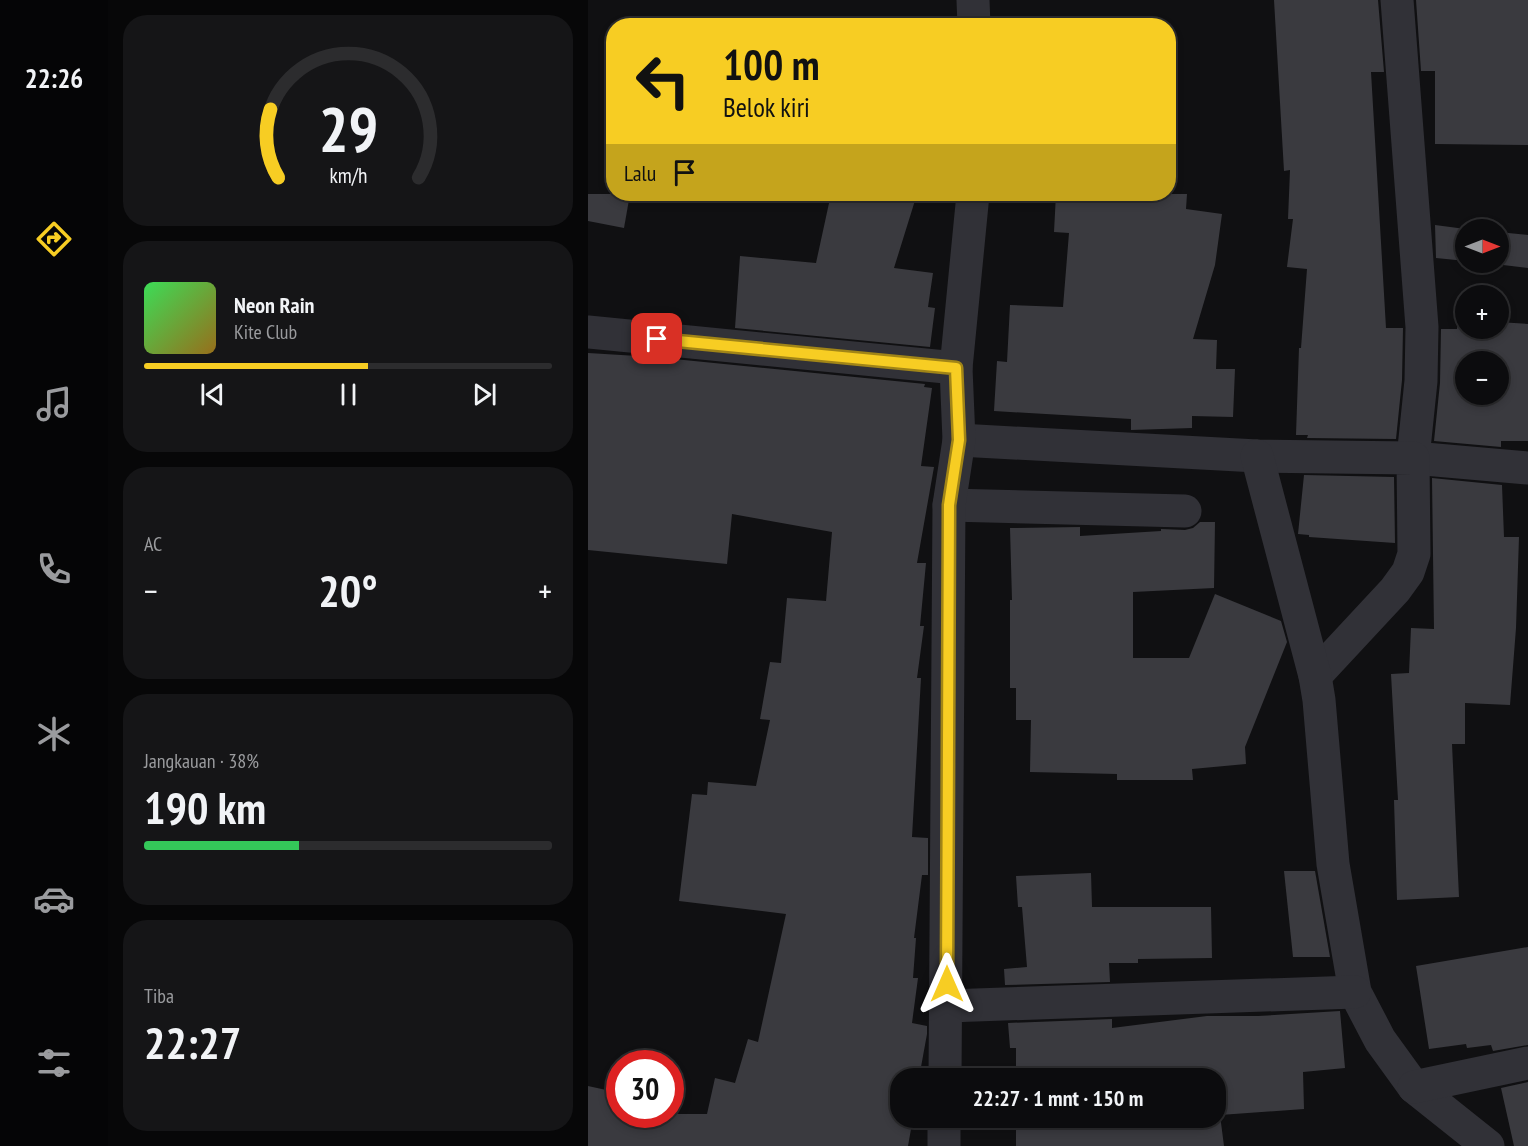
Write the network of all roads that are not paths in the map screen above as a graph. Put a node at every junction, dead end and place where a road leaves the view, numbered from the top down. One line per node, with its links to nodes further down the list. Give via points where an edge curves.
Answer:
1 (973, 0): 3 (street)
2 (1397, 0): 9 (street, via 1422,327)
3 (974, 18)
4 (971, 201): 6 (street)
5 (588, 332): 6 (street)
6 (956, 368): 7 (street)
7 (959, 440): 8 (street); 11 (street)
8 (1257, 456): 9 (street); 13 (street)
9 (1413, 458): 10 (street); 13 (street, via 1414,554 1408,572)
10 (1528, 468)
11 (949, 505): 12 (street); 15 (street)
12 (1185, 511)
13 (1315, 676): 14 (street, via 1333,864)
14 (1355, 992): 15 (street); 18 (street, via 1380,1040)
15 (947, 1006): 17 (street)
16 (1528, 1063): 18 (street)
17 (945, 1068)
18 (1414, 1088): 21 (street)
19 (944, 1128): 20 (street)
20 (944, 1146)
21 (1488, 1146)

